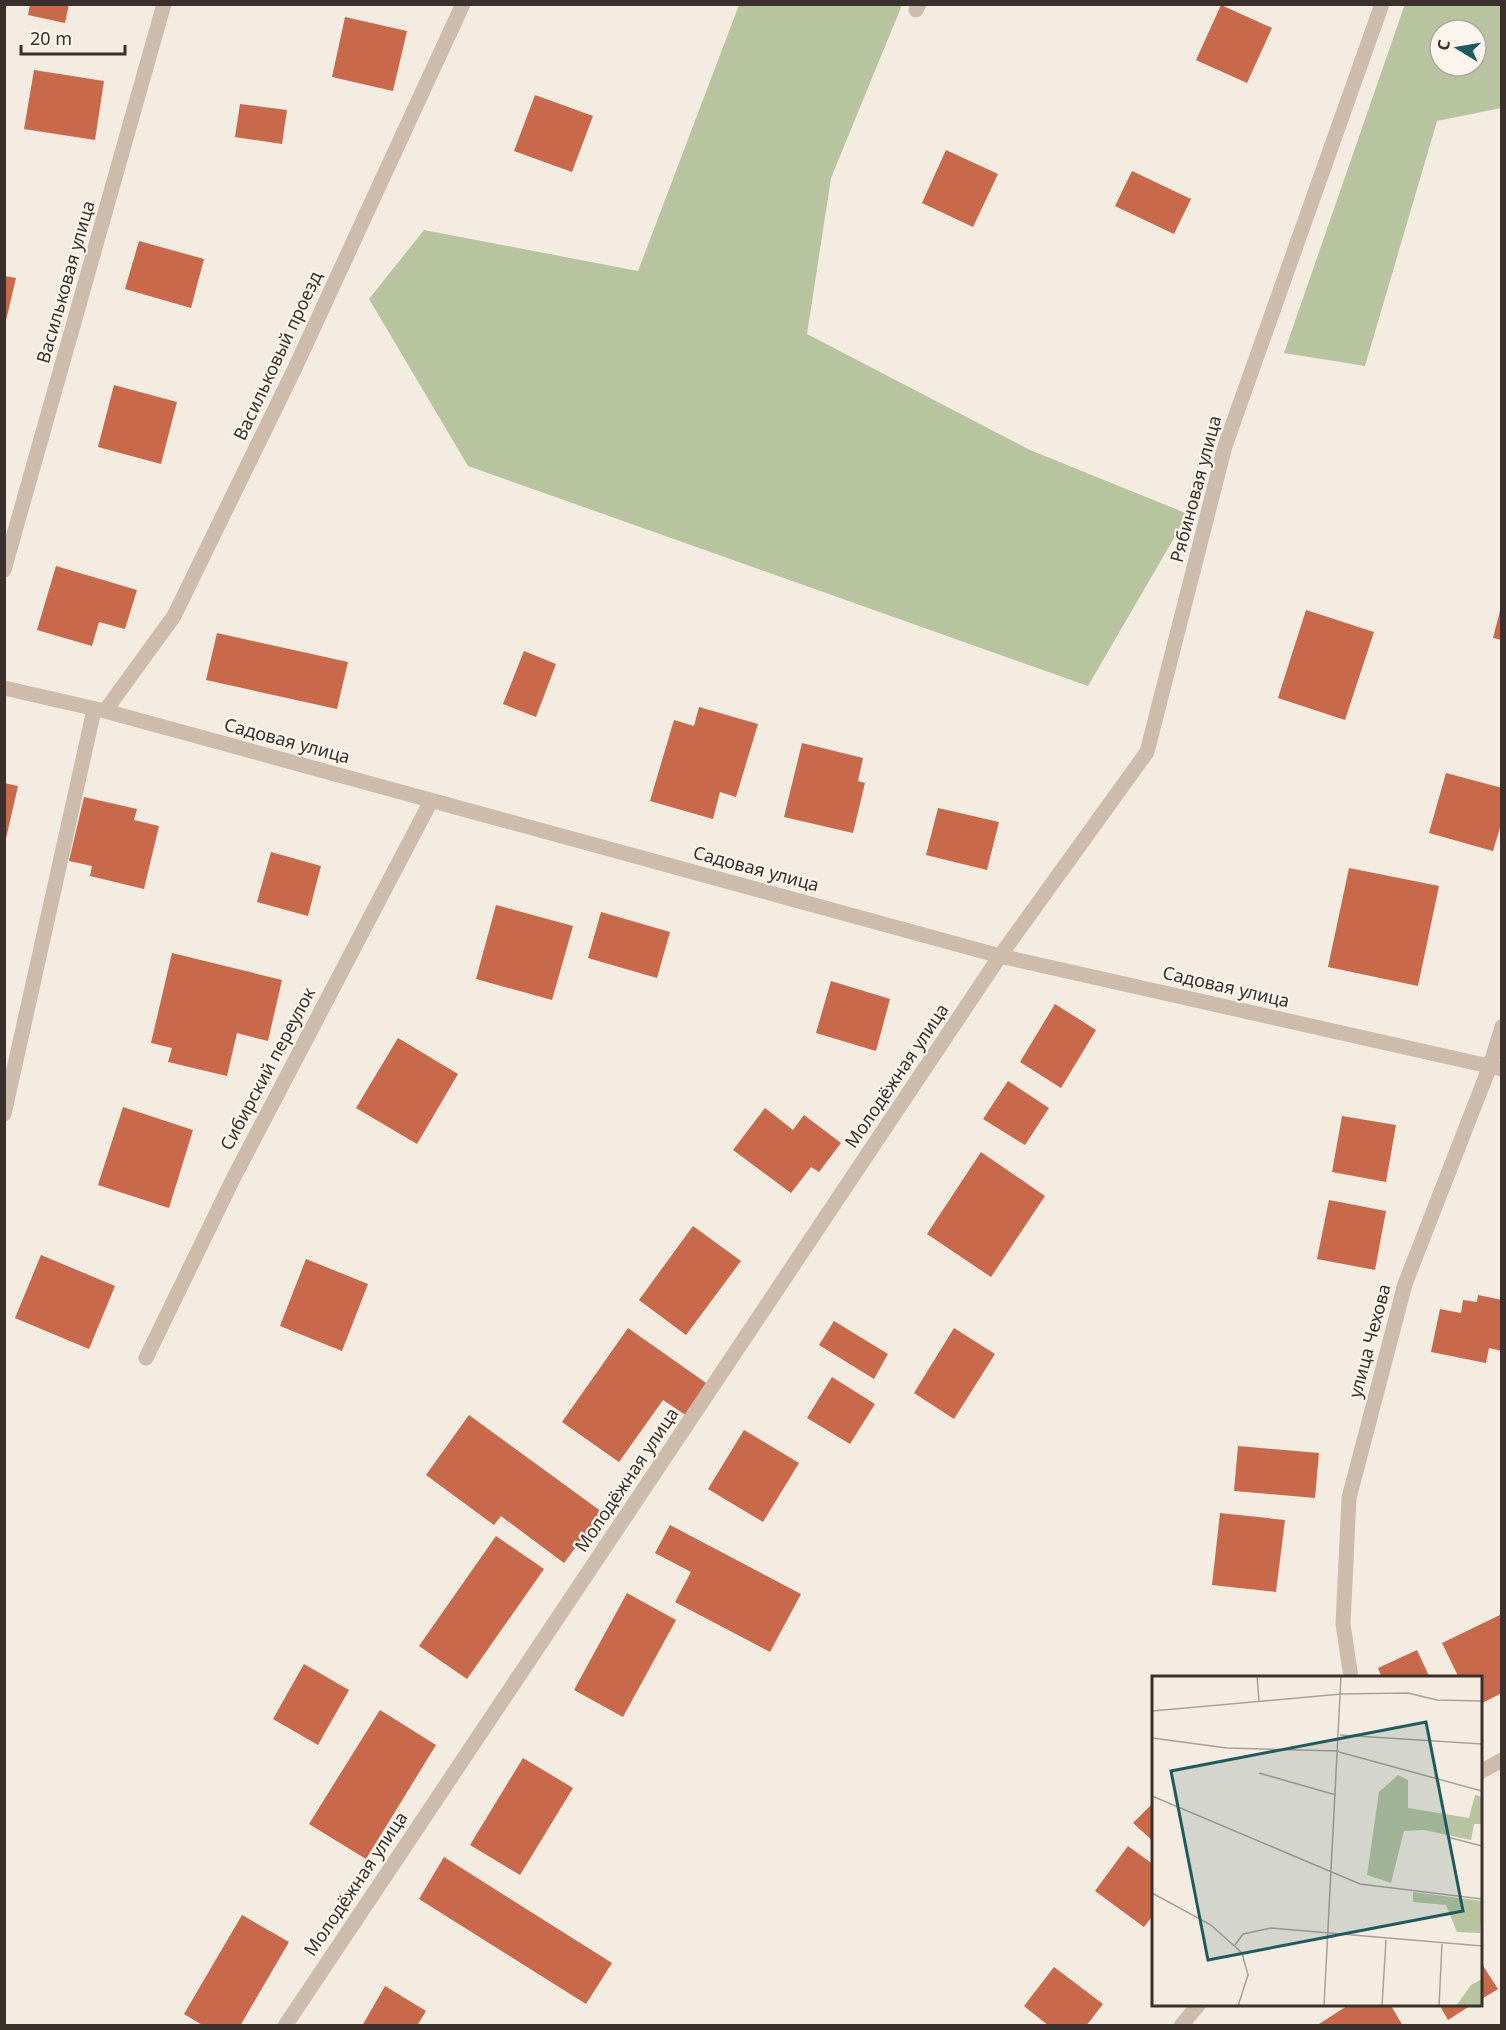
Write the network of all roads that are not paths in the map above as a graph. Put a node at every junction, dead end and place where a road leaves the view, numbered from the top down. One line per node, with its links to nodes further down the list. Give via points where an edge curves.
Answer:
1 (164, 4): 4 (street, Васильковая улица)
2 (463, 4): 6 (street, Васильковый проезд, via 295,368 174,616)
3 (1382, 4): 8 (street, Рябиновая улица, via 1225,446 1147,752)
4 (4, 570)
5 (4, 688): 6 (street, Садовая улица)
6 (100, 711): 7 (street, Садовая улица); 11 (street)
7 (431, 801): 8 (street, Садовая улица); 12 (street, Сибирский переулок, via 234,1177)
8 (1000, 956): 10 (street, Садовая улица); 17 (street, Молодёжная улица)
9 (1502, 1027): 10 (street, улица Чехова)
10 (1496, 1067): 13 (street, улица Чехова, via 1405,1284 1349,1498 1343,1624)
11 (4, 1114)
12 (146, 1358)
13 (1351, 1676)
14 (1502, 1760): 15 (street)
15 (1482, 1771)
16 (1196, 2006): 18 (street)
17 (285, 2025)
18 (1180, 2025)

